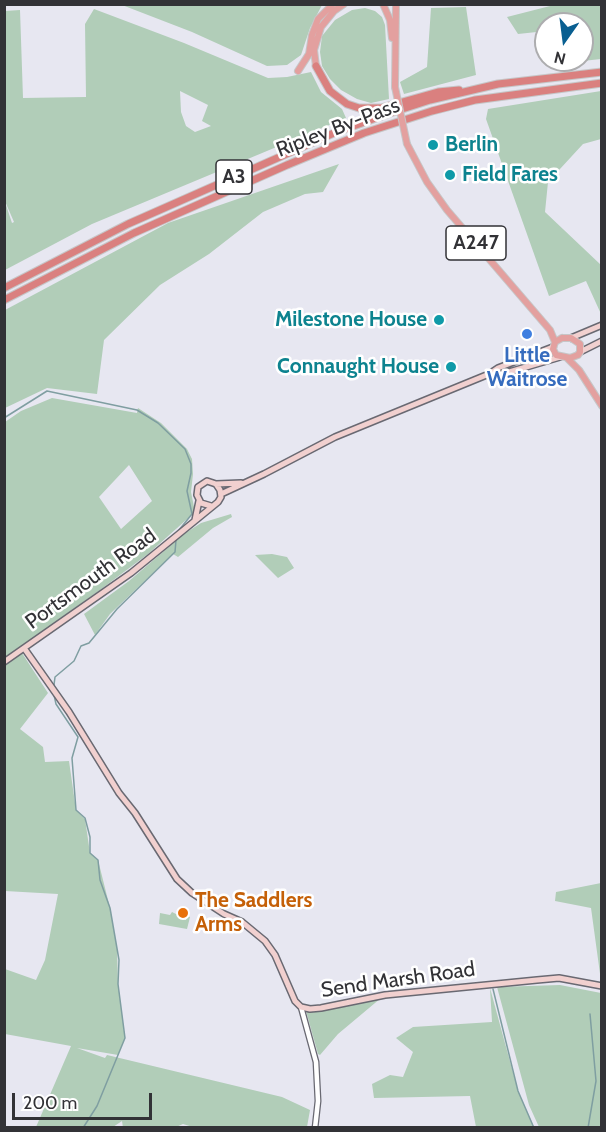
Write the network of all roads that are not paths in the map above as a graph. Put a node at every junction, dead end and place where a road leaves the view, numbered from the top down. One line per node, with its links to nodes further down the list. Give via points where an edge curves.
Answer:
1 (333, 4): 7 (main road, via 318,20 307,59)
2 (344, 4): 6 (main road, via 321,27 314,50)
3 (383, 4): 5 (main road, via 390,20)
4 (396, 4): 5 (main road, A247)
5 (394, 50): 14 (main road, A247, bridge, via 395,87 408,146 427,182)
6 (316, 66): 10 (highway, via 324,84 338,98 366,109 438,92)
7 (298, 71)
8 (602, 72): 10 (highway, Ripley By-Pass / A3)
9 (602, 83): 12 (highway, Ripley By-Pass / A3, via 475,100 364,134 134,233)
10 (473, 90): 11 (highway, Ripley By-Pass / A3, via 387,114 324,138 128,224)
11 (4, 288)
12 (4, 300)
13 (602, 325): 16 (main road)
14 (551, 332): 15 (main road, A247); 18 (main road, A247)
15 (562, 338): 16 (main road); 18 (main road)
16 (571, 339): 19 (main road, via 580,344)
17 (602, 341): 19 (main road)
18 (554, 345): 20 (main road, via 555,352); 22 (main road, Portsmouth Road)
19 (579, 354): 20 (main road); 21 (main road)
20 (563, 358): 21 (main road); 22 (main road, Portsmouth Road, via 499,375)
21 (579, 370): 23 (main road)
22 (489, 374): 24 (main road, Portsmouth Road, via 335,437)
23 (602, 406)
24 (243, 483): 25 (main road, Portsmouth Road); 26 (main road, Portsmouth Road)
25 (216, 484): 26 (main road); 27 (main road, via 201,484 197,491)
26 (221, 494): 28 (main road, Portsmouth Road)
27 (199, 501): 28 (main road); 29 (main road)
28 (211, 506): 29 (main road, Portsmouth Road)
29 (195, 521): 30 (main road, Portsmouth Road, via 114,586)
30 (24, 648): 31 (main road, Portsmouth Road); 33 (main road, Send Marsh Road, via 177,879 192,894 242,922 265,941)
31 (4, 662)
32 (602, 986): 33 (main road, Send Marsh Road, via 559,978 385,995 321,1008)
33 (301, 1007): 34 (street, via 316,1062)
34 (315, 1128)

